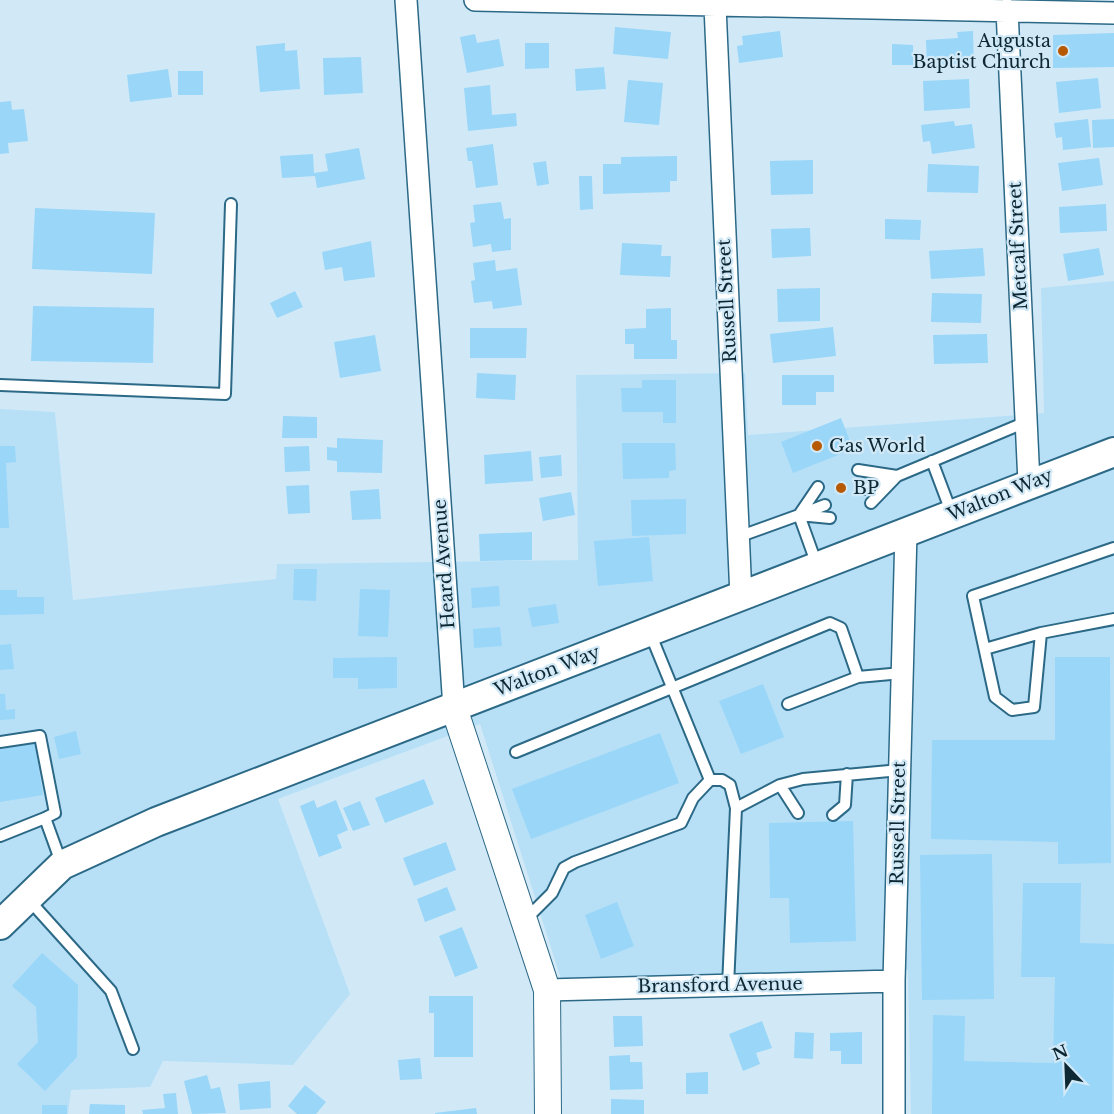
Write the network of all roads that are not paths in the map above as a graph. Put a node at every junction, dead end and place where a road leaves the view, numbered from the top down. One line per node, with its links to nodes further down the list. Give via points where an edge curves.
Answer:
1 (406, 0): 36 (street, Heard Avenue)
2 (475, 0): 3 (street)
3 (648, 2): 5 (street)
4 (1031, 5): 6 (street); 7 (street)
5 (714, 6): 6 (street); 24 (street, Russell Street)
6 (1007, 10): 10 (street, Metcalf Street)
7 (1114, 13)
8 (231, 204): 9 (lane, via 225,394)
9 (0, 385)
10 (1026, 422): 12 (lane); 15 (street, Metcalf Street)
11 (1114, 452): 15 (main road, Walton Way)
12 (932, 461): 14 (lane); 20 (lane)
13 (858, 471): 14 (lane)
14 (897, 476): 17 (lane); 18 (lane)
15 (1029, 483): 20 (main road, Walton Way)
16 (818, 487): 21 (lane)
17 (865, 489)
18 (871, 503)
19 (825, 505): 21 (lane)
20 (952, 514): 23 (main road, Walton Way)
21 (799, 515): 22 (lane); 24 (lane); 26 (lane)
22 (830, 518)
23 (906, 532): 26 (main road, Walton Way); 32 (street, Russell Street)
24 (738, 537): 27 (street, Russell Street)
25 (1114, 548): 31 (lane, via 973,596)
26 (817, 567): 27 (main road, Walton Way)
27 (741, 597): 29 (main road, Walton Way)
28 (1114, 619): 30 (lane)
29 (649, 632): 34 (lane); 36 (main road, Walton Way)
30 (1041, 633): 31 (lane); 31 (lane, via 1034,707 1012,710 995,697)
31 (985, 649)
32 (902, 673): 33 (lane); 39 (street, Russell Street)
33 (858, 677): 34 (lane, via 841,628 830,623); 35 (lane)
34 (673, 689): 38 (lane); 41 (lane)
35 (788, 704)
36 (454, 708): 48 (main road, Walton Way, via 156,822); 50 (street, Heard Avenue)
37 (0, 742): 46 (lane, via 40,736)
38 (516, 752)
39 (900, 770): 40 (lane); 52 (street, Russell Street)
40 (847, 774): 42 (lane); 45 (lane, via 845,804)
41 (710, 780): 43 (lane, via 730,785); 50 (lane, via 693,798 681,823 564,868 544,903)
42 (780, 785): 43 (lane); 44 (lane)
43 (736, 808): 53 (lane)
44 (798, 813)
45 (833, 814)
46 (50, 816): 47 (lane); 48 (lane)
47 (0, 836)
48 (62, 865): 49 (main road, Walton Way)
49 (27, 898): 51 (main road, Walton Way); 55 (lane, via 111,991)
50 (524, 921): 54 (street, Heard Avenue)
51 (0, 925)
52 (894, 981): 53 (street, Bransford Avenue); 57 (street, Russell Street)
53 (728, 986): 54 (street, Bransford Avenue)
54 (547, 990): 56 (street, Heard Avenue)
55 (133, 1049)
56 (548, 1114)
57 (894, 1114)

